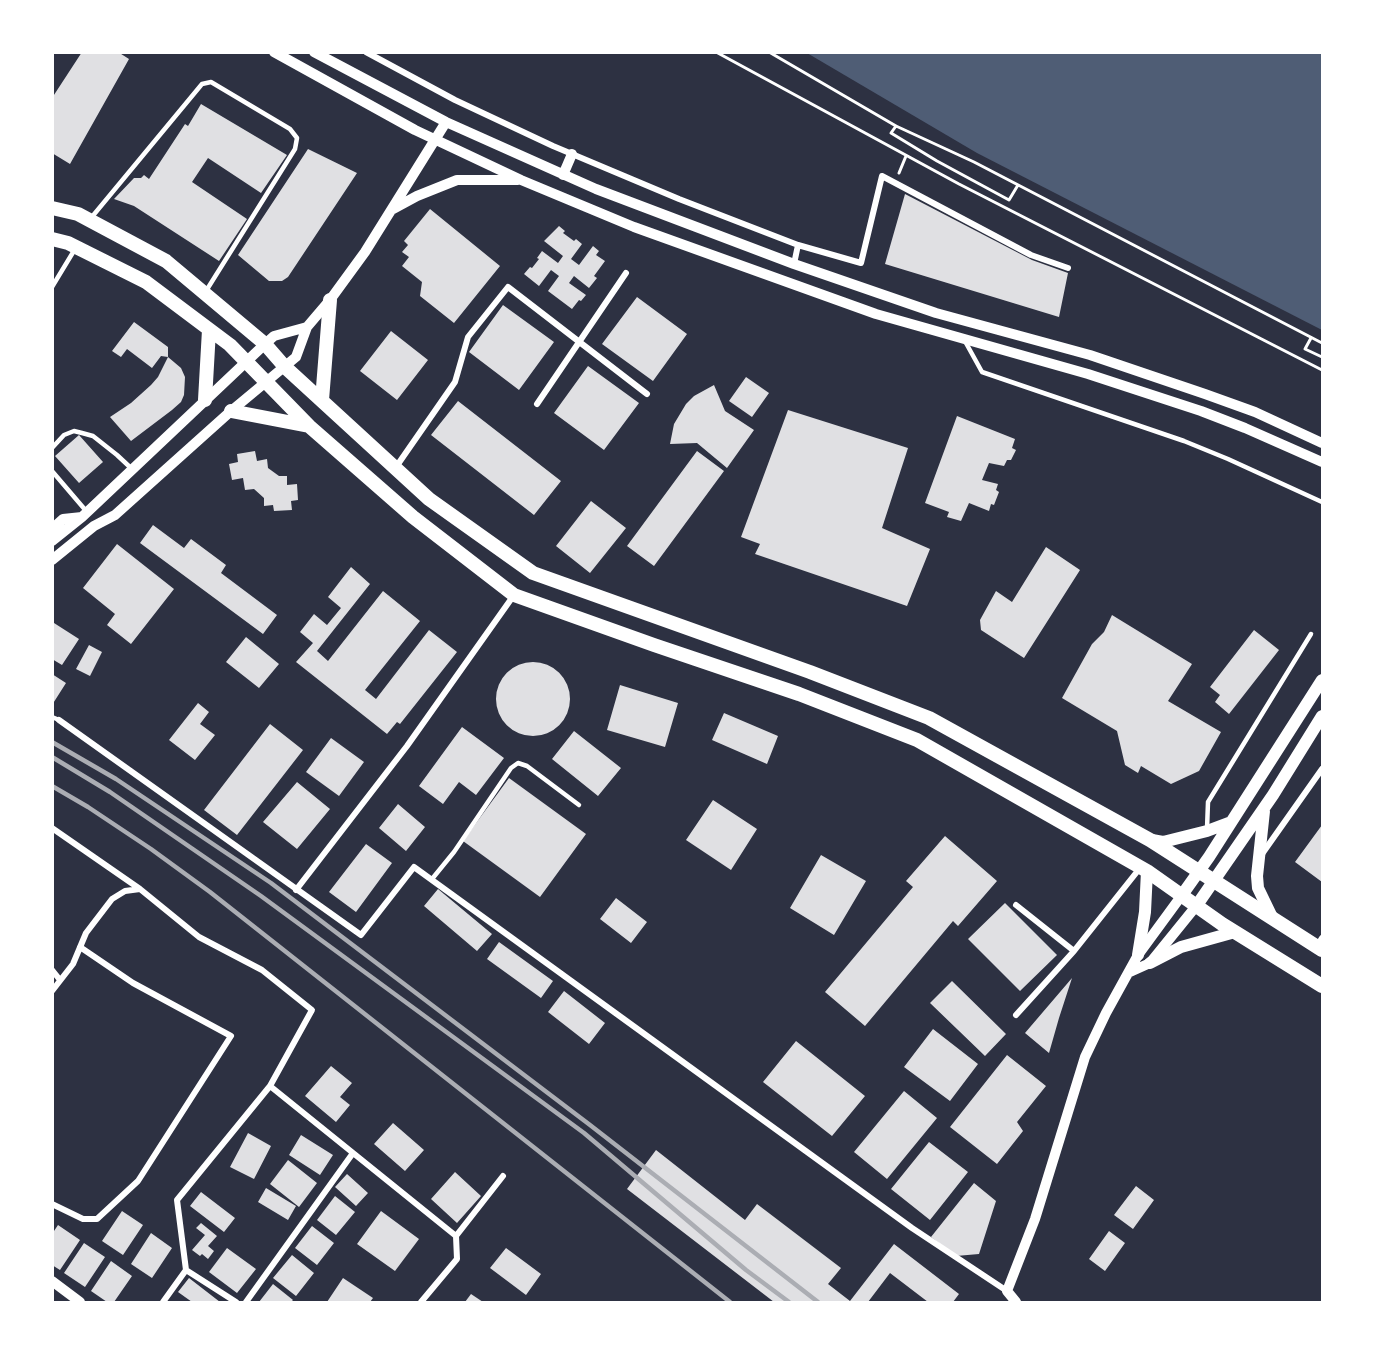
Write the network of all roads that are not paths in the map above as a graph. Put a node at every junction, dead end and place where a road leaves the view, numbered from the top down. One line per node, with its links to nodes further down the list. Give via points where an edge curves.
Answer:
1 (274, 52): 5 (street)
2 (314, 52): 4 (street)
3 (366, 52): 6 (street, via 455,100)
4 (446, 122): 5 (street); 7 (street)
5 (436, 139): 8 (street); 10 (street)
6 (572, 154): 7 (street); 13 (street)
7 (563, 175): 15 (street)
8 (521, 180): 10 (street, via 457,180); 24 (street, via 634,227 785,282)
9 (52, 208): 11 (main road)
10 (391, 210): 20 (street)
11 (89, 220): 19 (main road, via 165,261); 19 (lane, via 202,84 211,82 290,129 297,138 296,149)
12 (52, 238): 14 (main road)
13 (798, 245): 15 (street); 16 (street, via 861,263 882,176 1031,255)
14 (76, 247): 18 (lane); 23 (main road, via 146,282)
15 (794, 264): 21 (street)
16 (1068, 268)
17 (626, 273): 25 (street)
18 (52, 287)
19 (205, 293): 26 (main road)
20 (330, 300): 22 (street); 32 (main road)
21 (971, 323): 24 (street); 36 (street, via 1090,355 1205,394)
22 (307, 327): 26 (street, via 274,336); 28 (street, via 296,357)
23 (209, 330): 27 (main road); 31 (main road)
24 (965, 340): 38 (street, via 1201,411); 42 (lane, via 982,372 1184,441)
25 (578, 341): 30 (street); 33 (street); 39 (street, via 508,287 468,337 455,382)
26 (265, 344): 27 (street); 28 (main road)
27 (246, 361): 29 (main road); 31 (street)
28 (285, 368): 29 (street); 32 (main road)
29 (267, 383): 34 (street); 35 (main road)
30 (646, 394)
31 (205, 400): 40 (street)
32 (322, 400): 39 (main road)
33 (537, 404)
34 (231, 411): 35 (main road); 46 (street, via 115,515 94,526)
35 (309, 426): 47 (main road, via 414,517)
36 (1323, 443)
37 (52, 448): 40 (lane, via 64,435 82,433 93,436)
38 (1323, 462)
39 (396, 468): 58 (main road, via 429,499 533,573 929,718)
40 (132, 469): 43 (street)
41 (52, 471): 43 (lane)
42 (1323, 502)
43 (85, 514): 44 (street, via 63,519); 45 (street)
44 (52, 529)
45 (52, 541)
46 (52, 560)
47 (514, 595): 60 (main road, via 799,694 916,740); 65 (street, via 407,746)
48 (1311, 634): 57 (lane, via 1208,802)
49 (1323, 680): 55 (main road)
50 (1323, 716): 54 (main road)
51 (56, 718): 65 (street)
52 (1323, 769): 59 (street)
53 (579, 805): 62 (lane, via 527,766 518,764)
54 (1264, 807): 59 (main road); 63 (main road)
55 (1231, 822): 57 (main road); 61 (main road)
56 (52, 828): 64 (street)
57 (1207, 831): 58 (main road, via 1163,842)
58 (1150, 840): 61 (main road)
59 (1258, 860): 69 (main road, via 1258,888)
60 (1143, 869): 66 (main road); 73 (street); 74 (main road, via 1145,912)
61 (1198, 871): 63 (main road); 66 (main road)
62 (432, 879): 65 (street, via 414,867 360,936); 89 (street, via 912,1228)
63 (1214, 881): 68 (main road); 69 (main road)
64 (140, 889): 72 (street, via 112,899); 82 (street, via 199,937 262,970 312,1010)
65 (296, 890)
66 (1182, 894): 68 (main road); 74 (street)
67 (1016, 905): 73 (street)
68 (1197, 905): 70 (main road); 75 (street)
69 (1272, 917): 71 (main road)
70 (1235, 932): 75 (main road, via 1180,947); 79 (main road)
71 (1321, 944)
72 (80, 947): 78 (street); 85 (street, via 134,983 231,1036 138,1181 97,1219 83,1219)
73 (1074, 951): 81 (street)
74 (1138, 955): 77 (street)
75 (1150, 963): 77 (street)
76 (52, 970): 78 (street)
77 (1130, 972): 89 (street, via 1085,1057 1035,1219)
78 (60, 980): 80 (street)
79 (1323, 986)
80 (52, 991)
81 (1016, 1015)
82 (270, 1086): 83 (street); 87 (street, via 177,1200)
83 (353, 1153): 86 (street); 93 (street)
84 (503, 1176): 86 (street)
85 (52, 1204)
86 (456, 1236): 94 (street, via 457,1259)
87 (186, 1270): 91 (street); 92 (street)
88 (52, 1281): 90 (street)
89 (1007, 1291): 95 (street)
90 (80, 1302)
91 (163, 1302)
92 (236, 1302)
93 (246, 1302)
94 (421, 1302)
95 (1016, 1302)

